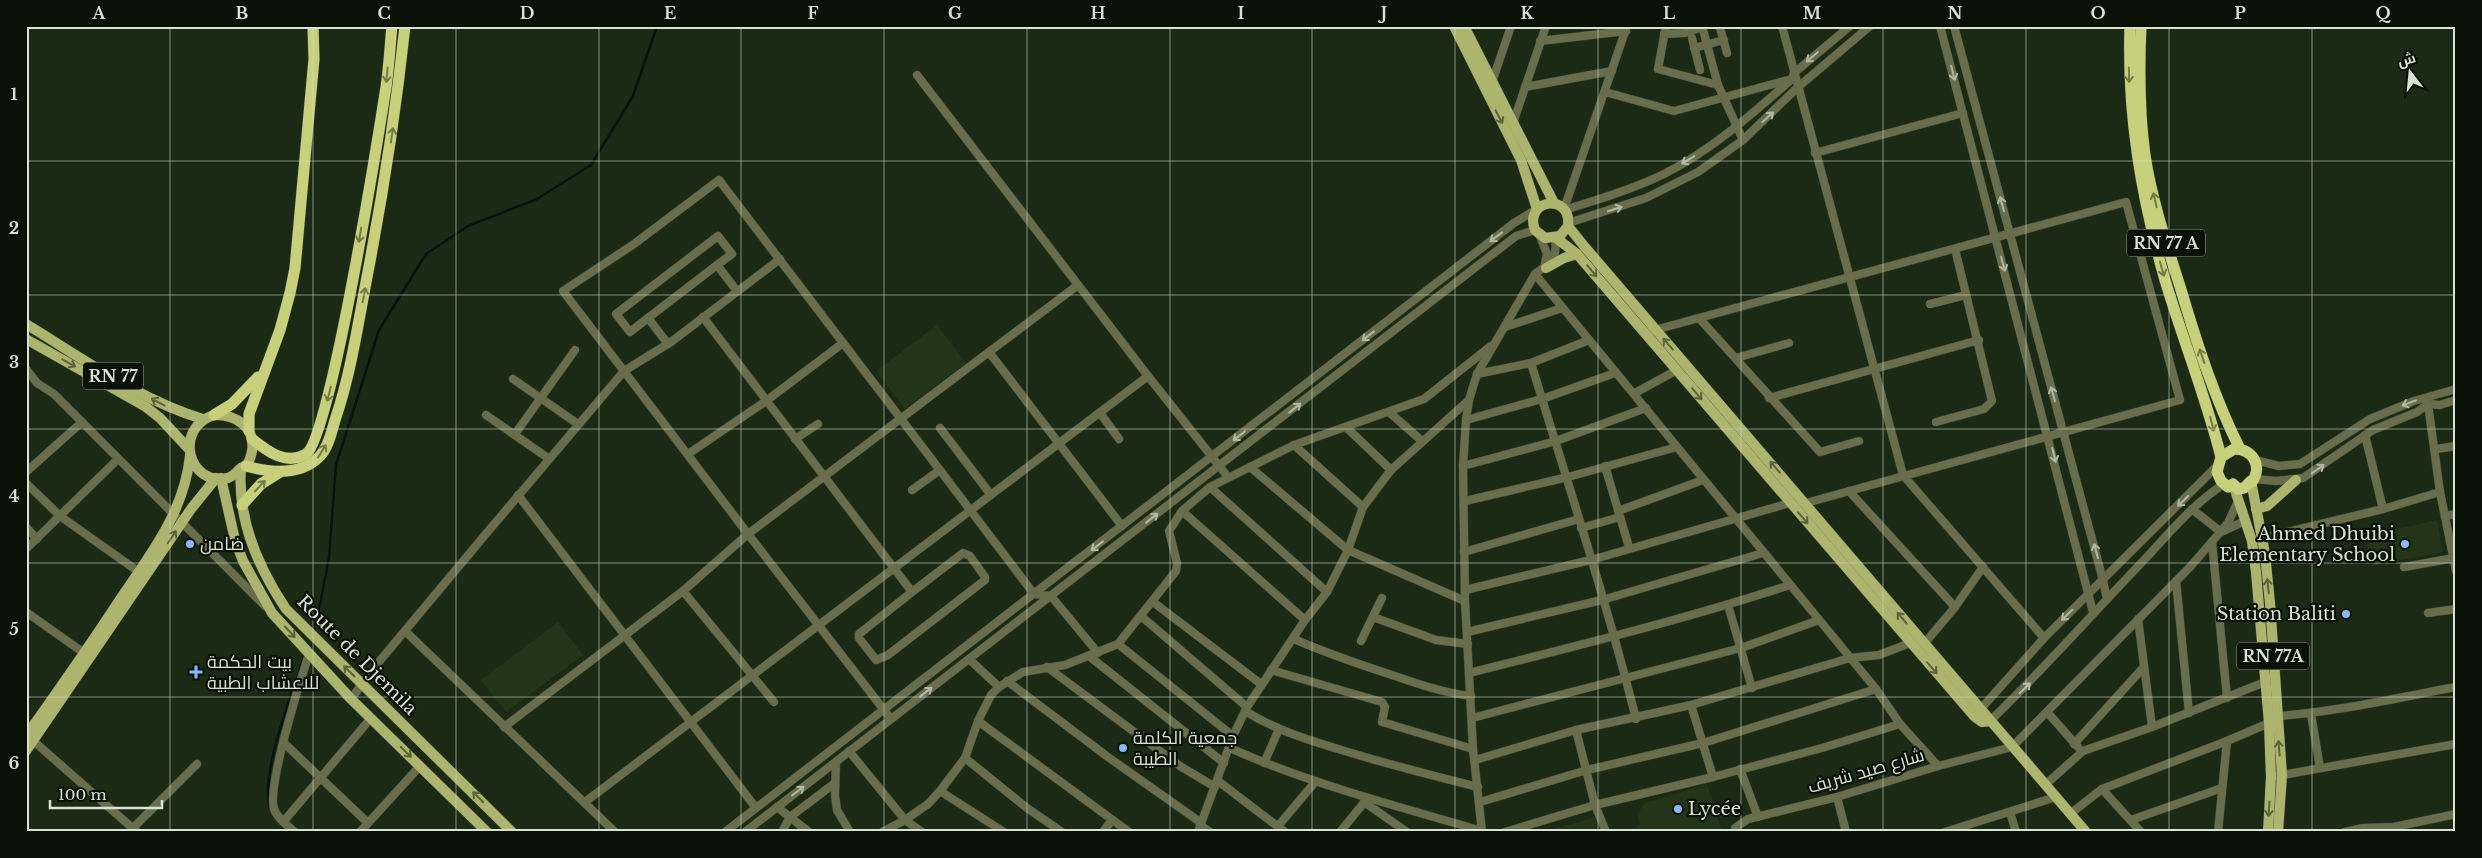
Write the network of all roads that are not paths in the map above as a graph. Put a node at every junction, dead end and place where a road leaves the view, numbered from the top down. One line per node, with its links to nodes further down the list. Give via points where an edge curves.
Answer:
1 (313, 26): 26 (highway)
2 (320, 26): 26 (highway)
3 (392, 26): 115 (highway, one-way to 115, via 386,86 349,298 322,424 312,449 299,457 287,459 268,452)
4 (405, 26): 143 (highway, one-way to 4, via 300,469 322,454 345,385 380,209)
5 (1454, 26): 43 (main road, one-way to 43, via 1521,160)
6 (1464, 26): 31 (main road)
7 (1511, 26): 31 (street)
8 (1546, 26): 22 (street)
9 (1702, 26): 19 (street, via 1685,33); 23 (street)
10 (1782, 26): 30 (street)
11 (1850, 26): 30 (street, one-way to 30)
12 (1870, 26): 34 (street)
13 (1940, 26): 37 (street, one-way to 37)
14 (1954, 26): 47 (street, one-way to 14)
15 (2130, 26): 135 (highway, one-way to 135, via 2130,101 2139,173 2166,282 2210,414)
16 (2141, 26): 127 (highway, RN 77 A, one-way to 16, via 2221,413 2157,210 2145,156 2140,109)
17 (1720, 28): 21 (street)
18 (1626, 29): 22 (street); 28 (street)
19 (1665, 30): 32 (street, via 1658,68)
20 (1692, 38): 24 (street)
21 (1724, 40): 23 (street); 25 (street)
22 (1540, 41): 33 (street)
23 (1707, 44): 24 (street); 32 (street)
24 (1694, 48): 27 (street)
25 (1727, 53)
26 (314, 59): 81 (highway, via 295,268 286,313)
27 (1700, 70)
28 (1612, 71): 33 (street); 35 (street)
29 (918, 76): 57 (street)
30 (1793, 76): 34 (street); 36 (street); 39 (street)
31 (1492, 82): 38 (main road)
32 (1718, 85): 36 (street)
33 (1525, 87): 38 (street)
34 (1797, 88): 40 (street, one-way to 34); 41 (street)
35 (1605, 92): 36 (street, via 1674,111); 44 (street)
36 (1724, 99): 39 (street)
37 (1963, 113): 41 (street); 49 (street)
38 (1513, 123): 42 (main road)
39 (1735, 126): 40 (street); 44 (street, one-way to 44, via 1666,173)
40 (1743, 140): 45 (street, one-way to 40, via 1672,186 1714,162)
41 (1815, 153): 56 (street)
42 (1554, 203): 43 (main road); 44 (main road)
43 (1537, 209): 46 (main road, via 1532,221); 131 (street, one-way to 131, via 1514,223)
44 (1564, 209): 45 (main road)
45 (1568, 224): 48 (main road, via 1564,234); 67 (main road)
46 (1538, 233): 48 (main road); 54 (street, via 1546,254); 136 (street, one-way to 46, via 1512,240)
47 (2010, 234): 49 (street); 113 (street, one-way to 47); 113 (street, via 2126,202 2180,400)
48 (1556, 238): 51 (main road); 54 (street, via 1554,256)
49 (1996, 238): 50 (street); 117 (street, one-way to 117)
50 (1955, 249): 56 (street); 59 (street)
51 (1577, 254): 54 (main road); 68 (main road, one-way to 68)
52 (780, 259): 58 (street); 73 (street); 83 (street, via 719,180 634,244 563,291)
53 (717, 265): 58 (street); 63 (street); 63 (street, via 732,254 718,236 616,314 630,332)
54 (1545, 268): 55 (street)
55 (1535, 274): 61 (street); 66 (street)
56 (1849, 277): 64 (street); 82 (street)
57 (1078, 285): 77 (street); 88 (street)
58 (737, 291): 62 (street)
59 (1966, 295): 60 (street); 71 (street)
60 (1930, 304)
61 (1562, 308): 66 (street); 70 (street)
62 (702, 317): 75 (street); 98 (street)
63 (648, 318): 75 (street)
64 (1699, 318): 67 (street); 78 (street)
65 (26, 324): 104 (main road, RN 77, one-way to 65, via 181,413 152,399)
66 (1505, 327): 72 (street)
67 (1656, 330): 68 (street); 164 (main road, one-way to 67)
68 (1645, 333): 84 (main road)
69 (26, 339): 129 (main road, one-way to 129, via 153,412)
70 (1589, 340): 79 (street); 85 (street)
71 (1979, 340): 82 (street); 108 (street, via 1992,400 1984,410)
72 (1497, 342): 86 (street); 101 (street, via 1424,399)
73 (843, 343): 98 (street); 105 (street)
74 (1789, 343): 78 (street)
75 (668, 344): 83 (street)
76 (575, 350): 94 (street)
77 (989, 352): 105 (street); 123 (street)
78 (1736, 358): 93 (street)
79 (1532, 363): 86 (street); 96 (street)
80 (26, 369): 90 (street)
81 (264, 369): 104 (highway, via 232,404); 115 (highway, via 249,414)
82 (1874, 369): 93 (street); 145 (street)
83 (624, 370): 109 (street); 130 (street)
84 (1677, 370): 92 (street); 163 (main road, one-way to 163)
85 (1615, 373): 92 (street); 96 (street)
86 (1477, 374): 95 (street)
87 (26, 376): 90 (street)
88 (1148, 376): 102 (street); 131 (street)
89 (513, 379): 94 (street)
90 (37, 383): 107 (street, via 54,394)
91 (2456, 389): 134 (street, one-way to 134, via 2414,401 2370,419 2300,464 2279,466)
92 (1635, 393): 100 (street)
93 (1769, 398): 122 (street, via 1820,452)
94 (541, 399): 109 (street); 114 (street)
95 (1469, 400): 106 (street); 120 (street)
96 (1542, 400): 106 (street); 121 (street)
97 (2456, 400): 99 (street, via 2440,405)
98 (766, 401): 118 (street); 130 (street)
99 (2428, 404): 116 (street); 128 (street)
100 (1646, 408): 121 (street); 126 (street)
101 (1390, 412): 112 (street); 120 (street)
102 (1100, 413): 119 (street); 123 (street)
103 (486, 416): 114 (street)
104 (208, 417): 115 (main road, via 234,417); 129 (main road, via 192,432)
105 (901, 418): 141 (street); 146 (street)
106 (1466, 420): 137 (street)
107 (82, 422): 133 (street); 144 (street)
108 (1936, 422)
109 (578, 424): 132 (street)
110 (818, 424): 118 (street)
111 (940, 428): 160 (street)
112 (1346, 428): 124 (street); 142 (street)
113 (2063, 432): 117 (street); 202 (street, one-way to 113)
114 (515, 434): 132 (street)
115 (250, 435): 139 (main road, via 252,453)
116 (2365, 435): 152 (street, one-way to 116, via 2310,474); 170 (street)
117 (2049, 436): 145 (street); 210 (street, one-way to 210)
118 (795, 439): 146 (street)
119 (1119, 439)
120 (1422, 441): 142 (street)
121 (1556, 441): 137 (street); 147 (street)
122 (1859, 441)
123 (1059, 444): 160 (street); 181 (street)
124 (1294, 445): 140 (street); 166 (street)
125 (2456, 446): 128 (street)
126 (1677, 447): 138 (street); 150 (street)
127 (2240, 449): 134 (highway, via 2250,453); 135 (highway, via 2229,450)
128 (2436, 449): 158 (street)
129 (189, 452): 148 (main road, via 200,471); 172 (main road, via 186,480)
130 (688, 454): 185 (street)
131 (1211, 457): 136 (street); 181 (street)
132 (548, 458): 159 (street)
133 (118, 459): 172 (street); 175 (street)
134 (2255, 460): 151 (highway, via 2257,469)
135 (2219, 462): 154 (highway, via 2218,476); 202 (street, one-way to 202)
136 (1220, 466): 149 (street); 211 (street, one-way to 136)
137 (1463, 466): 161 (street)
138 (1605, 466): 147 (street); 173 (street)
139 (243, 467): 143 (highway); 148 (main road, via 234,475); 165 (main road, Route de Djemila)
140 (1250, 467): 149 (street); 192 (street)
141 (940, 470): 156 (street); 169 (street)
142 (1391, 470): 166 (street)
143 (281, 471): 165 (highway, one-way to 143, via 261,484)
144 (26, 472)
145 (1902, 475): 157 (street); 197 (street)
146 (824, 476): 185 (street); 199 (street)
147 (1568, 477): 161 (street); 178 (street)
148 (219, 478): 180 (main road); 222 (main road, via 243,561)
149 (1228, 478): 155 (street)
150 (1703, 480): 173 (street); 177 (street)
151 (2253, 480): 152 (street); 154 (highway, via 2238,489); 168 (main road, RN 77A)
152 (2296, 480): 168 (main road, via 2266,506)
153 (26, 483): 175 (street)
154 (2228, 484): 162 (main road); 167 (street)
155 (1210, 487): 171 (street); 208 (street)
156 (912, 490)
157 (1849, 491): 164 (street); 218 (street)
158 (2440, 492): 170 (street); 176 (street)
159 (518, 495): 230 (street); 232 (street)
160 (991, 495): 169 (street)
161 (1465, 501): 193 (street)
162 (2238, 501): 179 (main road); 184 (street)
163 (1790, 503): 177 (street); 237 (main road, one-way to 237)
164 (1806, 503): 240 (main road, one-way to 164)
165 (242, 505): 256 (main road, Route de Djemila, one-way to 165, via 286,609 270,585 252,545)
166 (1363, 507): 192 (street)
167 (2192, 509): 184 (street); 213 (street)
168 (2256, 509): 188 (main road, RN 77A)
169 (970, 510): 199 (street); 209 (street)
170 (2383, 510): 188 (street)
171 (1182, 511): 216 (street, via 1169,531 1177,563 1176,572); 227 (street)
172 (175, 514): 180 (street); 201 (main road)
173 (1619, 514): 183 (street); 190 (street)
174 (2456, 514): 176 (street)
175 (60, 516): 187 (street); 201 (street)
176 (2445, 516): 186 (street)
177 (1735, 517): 190 (street); 194 (street)
178 (1579, 519): 183 (street); 193 (street)
179 (2245, 521): 184 (street); 255 (main road, via 2252,541)
180 (182, 523): 222 (street); 287 (main road, one-way to 180)
181 (1122, 526): 209 (street, one-way to 209)
182 (26, 527): 187 (street)
183 (1581, 528): 196 (street)
184 (2221, 532): 189 (street)
185 (748, 534): 206 (street); 229 (street)
186 (2453, 537): 195 (street)
187 (37, 538): 191 (street)
188 (2262, 538): 255 (main road, RN 77A, one-way to 188, via 2270,603)
189 (2212, 542): 203 (street); 263 (street)
190 (1629, 547): 196 (street)
191 (26, 549)
192 (1348, 550): 208 (street); 215 (street)
193 (1464, 552): 205 (street)
194 (1763, 553): 204 (street); 214 (street)
195 (2454, 558): 198 (street); 200 (street)
196 (1591, 560): 205 (street); 214 (street)
197 (1982, 567): 218 (street); 235 (street)
198 (2404, 567)
199 (893, 568): 207 (street); 229 (street)
200 (2456, 571)
201 (139, 572): 243 (main road)
202 (2104, 580): 210 (street); 213 (street)
203 (2176, 581): 226 (street); 271 (street)
204 (1790, 585): 217 (street); 228 (street)
205 (1466, 590): 215 (street)
206 (683, 591): 232 (street); 252 (street)
207 (912, 592): 207 (street, via 963,553 970,556 985,577 888,655 876,660 859,634)
208 (1327, 592): 227 (street)
209 (1034, 594): 211 (street); 268 (street)
210 (2089, 594): 221 (street); 235 (street, one-way to 235)
211 (1051, 596): 242 (street); 247 (street)
212 (1382, 598): 225 (street)
213 (2107, 599): 221 (street)
214 (1602, 600): 231 (street); 233 (street)
215 (1465, 601): 231 (street)
216 (1153, 602): 224 (street); 257 (street)
217 (1728, 605): 233 (street); 241 (street)
218 (1955, 607): 240 (street)
219 (2456, 609): 223 (street)
220 (26, 612): 243 (street)
221 (2093, 612): 280 (street, one-way to 221, via 2033,680)
222 (272, 613): 244 (main road, one-way to 244)
223 (2428, 613)
224 (1141, 616): 238 (street); 267 (street)
225 (1372, 618): 236 (street); 239 (street, via 1436,640)
226 (2138, 618): 249 (street); 270 (street)
227 (1305, 620): 234 (street)
228 (1819, 620): 241 (street); 246 (street)
229 (819, 625): 252 (street); 268 (street)
230 (405, 631): 256 (street); 283 (street)
231 (1467, 632): 239 (street)
232 (625, 636): 279 (street); 283 (street)
233 (1614, 636): 251 (street); 253 (street)
234 (1294, 638): 250 (street); 262 (street, via 1330,655 1452,694)
235 (2044, 638): 269 (street)
236 (1361, 641)
237 (1910, 643): 246 (street, via 1879,655); 269 (main road, one-way to 269)
238 (1118, 644): 242 (street); 286 (street)
239 (1468, 644): 251 (street)
240 (1924, 644): 269 (main road)
241 (1741, 648): 253 (street); 259 (street)
242 (1098, 653): 245 (street)
243 (84, 654): 287 (main road)
244 (309, 654): 264 (main road); 289 (street)
245 (1089, 656): 248 (street, via 1065,665); 302 (street)
246 (1850, 658): 259 (street); 261 (street)
247 (969, 659): 258 (street); 275 (street, one-way to 247)
248 (1047, 667): 254 (street, via 1023,672); 316 (street, via 1180,766)
249 (2143, 668): 282 (street); 291 (street)
250 (1271, 670): 257 (street); 295 (street, via 1382,702 1385,707 1382,722)
251 (1469, 673): 262 (street)
252 (752, 676): 265 (street); 279 (street)
253 (1626, 679): 274 (street); 276 (street)
254 (1007, 680): 258 (street); 340 (street)
255 (2270, 680): 263 (street); 277 (main road, RN 77A)
256 (363, 684): 264 (street); 350 (main road, Route de Djemila, one-way to 256)
257 (1261, 684): 267 (street)
258 (999, 686): 278 (street)
259 (1752, 688): 266 (street)
260 (2456, 688): 272 (street)
261 (1876, 689): 281 (street); 290 (street)
262 (1471, 696): 274 (street)
263 (2227, 698): 271 (street)
264 (351, 699): 273 (main road)
265 (774, 702)
266 (1691, 705): 276 (street); 290 (street)
267 (1246, 709): 284 (street); 286 (street)
268 (884, 710): 275 (street); 329 (street)
269 (1977, 713): 280 (main road, via 1982,722)
270 (2048, 713): 291 (street); 293 (street)
271 (2188, 713): 282 (street)
272 (2311, 714): 277 (street); 307 (street)
273 (371, 718): 305 (main road, one-way to 305); 313 (street)
274 (1472, 718): 295 (street)
275 (891, 719): 297 (street)
276 (1636, 719): 285 (street)
277 (2273, 719): 288 (street); 310 (main road, RN 77A, one-way to 277); 311 (main road)
278 (978, 721): 299 (street); 336 (street)
279 (690, 722): 325 (street); 329 (street)
280 (1990, 722): 293 (main road)
281 (1900, 724): 306 (street); 309 (street)
282 (2152, 727): 298 (street)
283 (504, 728): 325 (street)
284 (1279, 729): 303 (street); 318 (street, via 1400,768)
285 (1576, 730): 300 (street); 308 (street)
286 (1233, 736): 294 (street)
287 (29, 737): 296 (main road); 344 (street)
288 (2227, 741): 319 (street); 320 (street)
289 (284, 743): 313 (street); 338 (street, via 273,797 274,809)
290 (1703, 743): 308 (street); 312 (street)
291 (2074, 744): 298 (street)
292 (2456, 744): 307 (street)
293 (2012, 747): 306 (street, شارع صيد شريف); 317 (main road)
294 (1230, 748): 302 (street); 303 (street)
295 (1473, 749): 300 (street)
296 (26, 751)
297 (849, 751): 301 (street); 335 (street)
298 (2083, 751): 317 (street)
299 (965, 758): 321 (street); 360 (street)
300 (1475, 760): 318 (street)
301 (836, 762): 315 (street); 328 (street, one-way to 301)
302 (1224, 763): 316 (street)
303 (1264, 763): 314 (street)
304 (197, 764): 344 (street)
305 (420, 766): 339 (street); 349 (main road)
306 (1938, 766): 322 (street, شارع صيد شريف)
307 (2320, 768): 310 (street)
308 (1587, 770): 326 (street); 327 (street)
309 (1740, 770): 312 (street); 334 (street)
310 (2282, 775): 311 (street); 377 (main road, RN 77A)
311 (2271, 776): 376 (main road, one-way to 376)
312 (1713, 777): 327 (street)
313 (321, 779): 338 (street); 339 (street)
314 (1316, 780): 324 (street); 341 (street)
315 (835, 783): 333 (street); 356 (street, via 838,810)
316 (1217, 784): 340 (street); 341 (street)
317 (2045, 784): 323 (main road)
318 (1478, 787): 326 (street)
319 (2222, 788): 337 (street); 375 (street)
320 (2102, 789): 331 (street); 337 (street)
321 (940, 791): 335 (street); 359 (street)
322 (1837, 797): 334 (street, شارع صيد شريف); 370 (street)
323 (2056, 797): 330 (street); 331 (main road)
324 (1366, 800): 342 (street); 346 (street); 366 (street)
325 (585, 802): 351 (street)
326 (1480, 802): 346 (street)
327 (1595, 805): 367 (street); 368 (street)
328 (777, 807): 333 (street); 353 (street)
329 (756, 808): 352 (street)
330 (2010, 812): 345 (street); 372 (street)
331 (2070, 814): 373 (main road)
332 (2456, 814): 343 (street)
333 (790, 817): 354 (street); 355 (street)
334 (1758, 817): 369 (street, شارع صيد شريف, via 1740,822 1734,828)
335 (905, 820): 357 (street); 358 (street)
336 (1112, 820): 361 (street); 362 (street)
337 (2131, 820): 374 (street)
338 (284, 821): 347 (street)
339 (368, 824): 348 (street)
340 (1199, 826): 363 (street)
341 (1278, 826): 364 (street)
342 (1342, 829): 365 (street)
343 (2395, 829): 378 (street, via 2363,828)
344 (135, 830)
345 (1956, 830): 371 (street)
346 (1482, 831)
347 (295, 832)
348 (360, 832)
349 (486, 832)
350 (512, 832)
351 (615, 832)
352 (726, 832)
353 (745, 832)
354 (782, 832)
355 (810, 832)
356 (850, 832)
357 (882, 832)
358 (922, 832)
359 (1004, 832)
360 (1062, 832)
361 (1103, 832)
362 (1129, 832)
363 (1210, 832)
364 (1285, 832)
365 (1350, 832)
366 (1407, 832)
367 (1505, 832)
368 (1606, 832)
369 (1735, 832)
370 (1846, 832)
371 (1945, 832)
372 (2016, 832)
373 (2086, 832)
374 (2141, 832)
375 (2218, 832)
376 (2268, 832)
377 (2278, 832)
378 (2345, 832)

